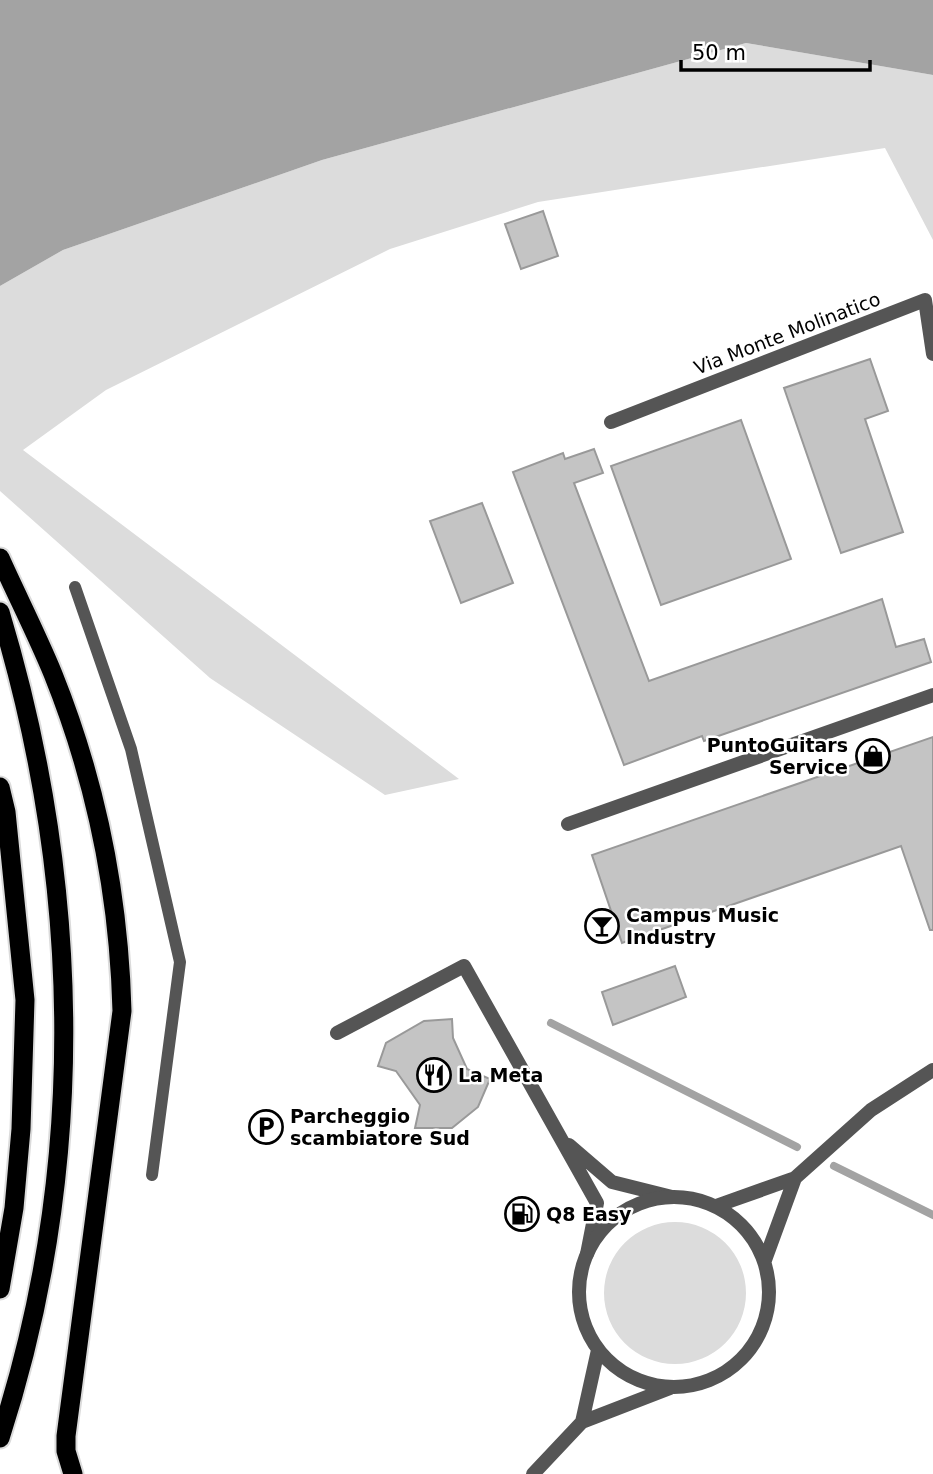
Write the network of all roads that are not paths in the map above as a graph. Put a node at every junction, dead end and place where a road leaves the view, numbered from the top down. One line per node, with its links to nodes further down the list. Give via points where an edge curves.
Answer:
1 (933, 354): 2 (street, Via Monte Molinatico, via 925,300)
2 (611, 422)
3 (0, 558): 23 (highway, via 53,675 84,767 104,848 120,955 121,1024 66,1436)
4 (75, 587): 12 (lane, via 131,749 180,962)
5 (0, 612): 22 (highway, via 36,749 53,842 65,1041 52,1210 38,1300)
6 (933, 695): 8 (street)
7 (0, 787): 18 (highway, via 25,1000 21,1129)
8 (568, 824)
9 (337, 1033): 11 (street, via 464,966)
10 (933, 1070): 13 (street, via 871,1110)
11 (562, 1140): 14 (street, via 612,1182); 16 (street, via 597,1203)
12 (152, 1175)
13 (795, 1178): 15 (street); 17 (street)
14 (672, 1197): 15 (street); 16 (street, via 645,1201 621,1213 601,1231)
15 (716, 1206): 17 (street, via 745,1229)
16 (587, 1254): 19 (street, via 579,1303)
17 (765, 1260): 20 (street, via 770,1290 766,1321 751,1349 729,1371)
18 (0, 1289)
19 (597, 1350): 20 (street, via 618,1370); 21 (street)
20 (670, 1388): 21 (street)
21 (582, 1422): 24 (street)
22 (0, 1438)
23 (73, 1474)
24 (533, 1474)

